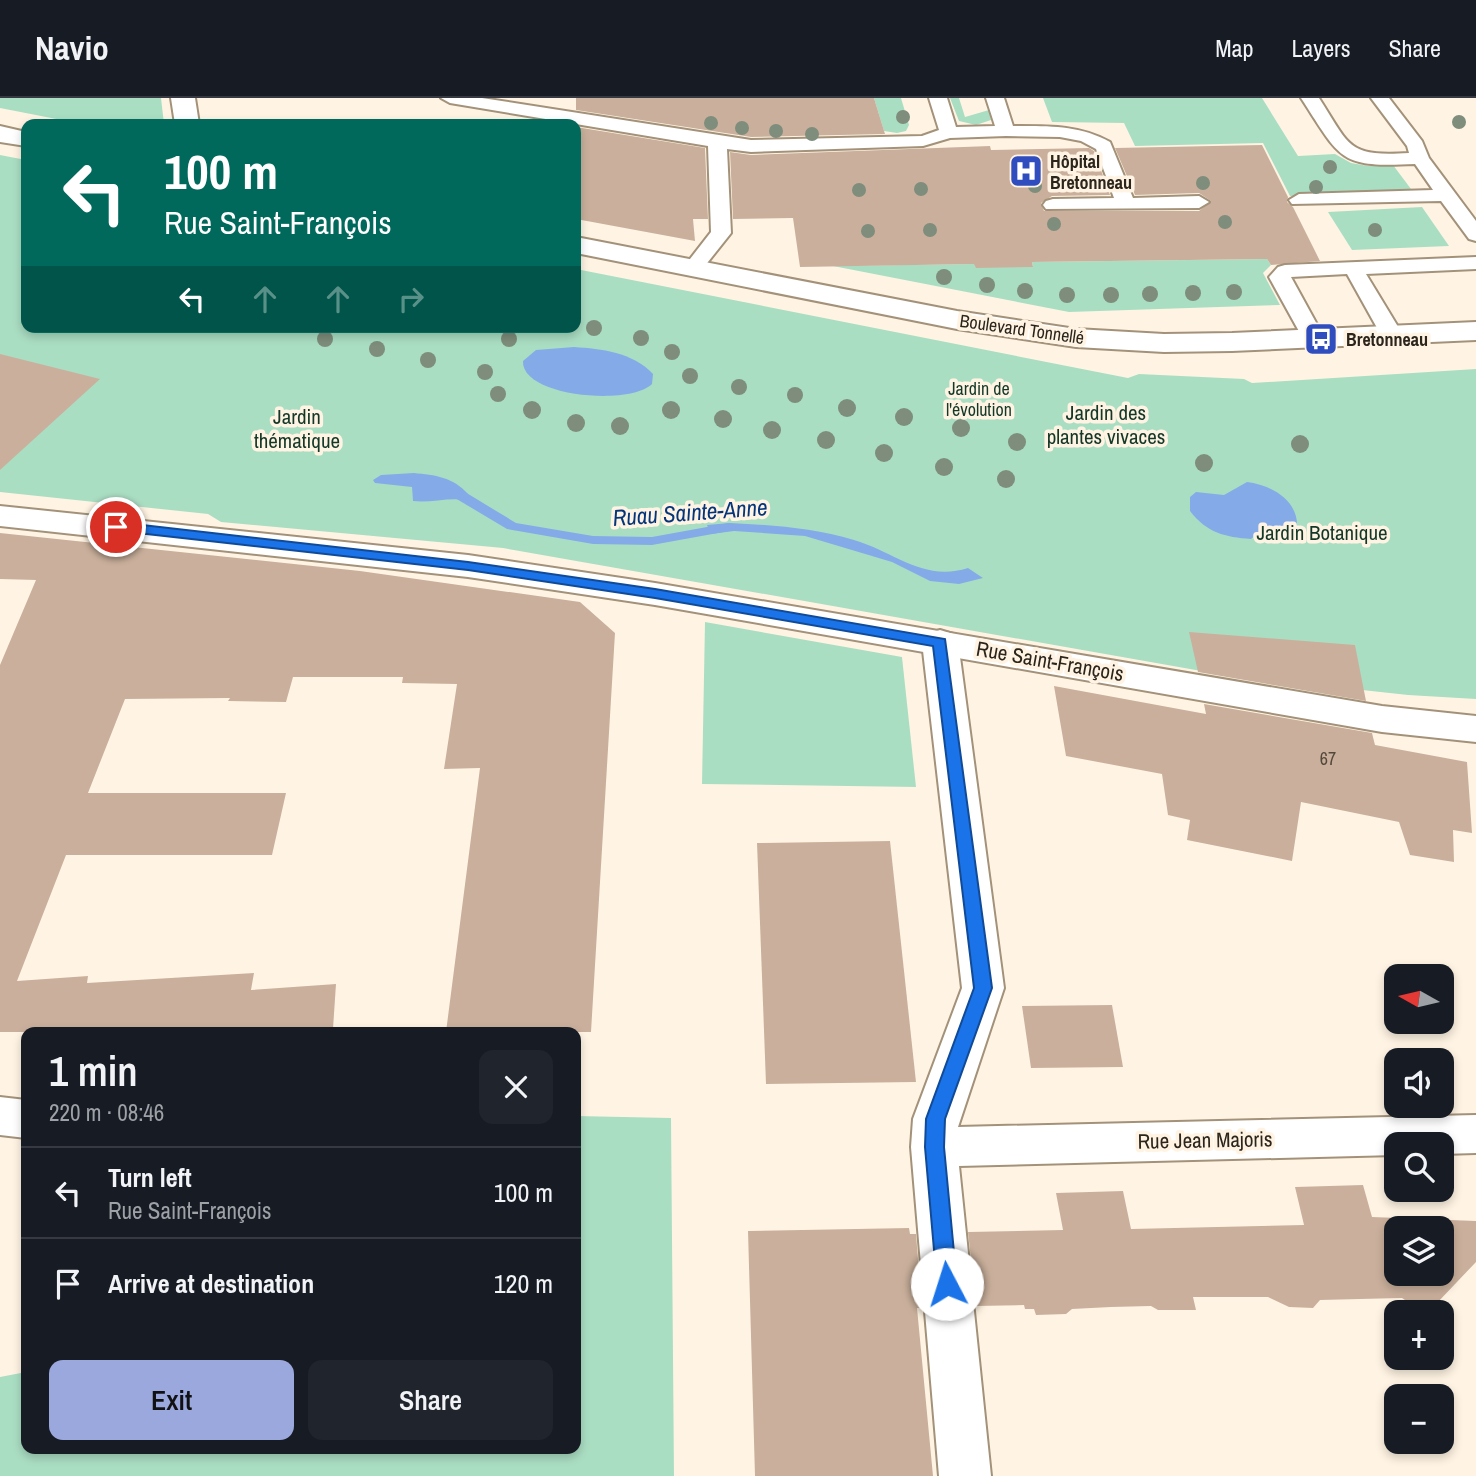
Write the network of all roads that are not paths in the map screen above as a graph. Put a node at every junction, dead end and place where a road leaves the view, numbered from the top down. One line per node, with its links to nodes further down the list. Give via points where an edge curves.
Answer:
1 (183, 98): 7 (street)
2 (450, 98): 8 (lane)
3 (938, 98): 11 (lane)
4 (995, 98): 10 (lane)
5 (1310, 98): 15 (lane, via 1345,151 1373,159)
6 (1380, 98): 15 (lane, via 1416,145)
7 (186, 119)
8 (577, 119)
9 (581, 120): 14 (lane)
10 (1006, 131): 11 (lane); 19 (lane, via 1060,132 1086,136 1104,146)
11 (949, 133): 14 (lane, via 923,141 751,146)
12 (0, 134): 13 (street)
13 (21, 138)
14 (717, 142): 24 (lane, via 721,233)
15 (1420, 158): 16 (lane)
16 (1447, 195): 17 (lane); 21 (lane)
17 (1299, 200)
18 (1199, 202): 19 (lane)
19 (1125, 203): 20 (lane)
20 (1054, 205)
21 (1476, 235)
22 (581, 246): 24 (street, Boulevard Tonnellé)
23 (1476, 263): 25 (lane)
24 (693, 268): 29 (street, Boulevard Tonnellé, via 957,320 1076,338 1183,343)
25 (1357, 276): 26 (lane); 28 (lane); 29 (lane, via 1285,271 1279,277)
26 (1476, 278)
27 (1476, 331): 28 (street, Boulevard Tonnellé)
28 (1392, 335): 29 (street, Boulevard Tonnellé)
29 (1314, 339)
30 (0, 516): 31 (street, Rue Saint-François, via 468,566)
31 (940, 642): 32 (street, Rue Saint-François, via 1382,719); 36 (street, via 983,988 936,1119)
32 (1476, 729)
33 (0, 1116): 34 (street)
34 (21, 1118)
35 (1476, 1134): 36 (street, Rue Jean Majoris)
36 (934, 1147): 37 (street)
37 (965, 1476)

